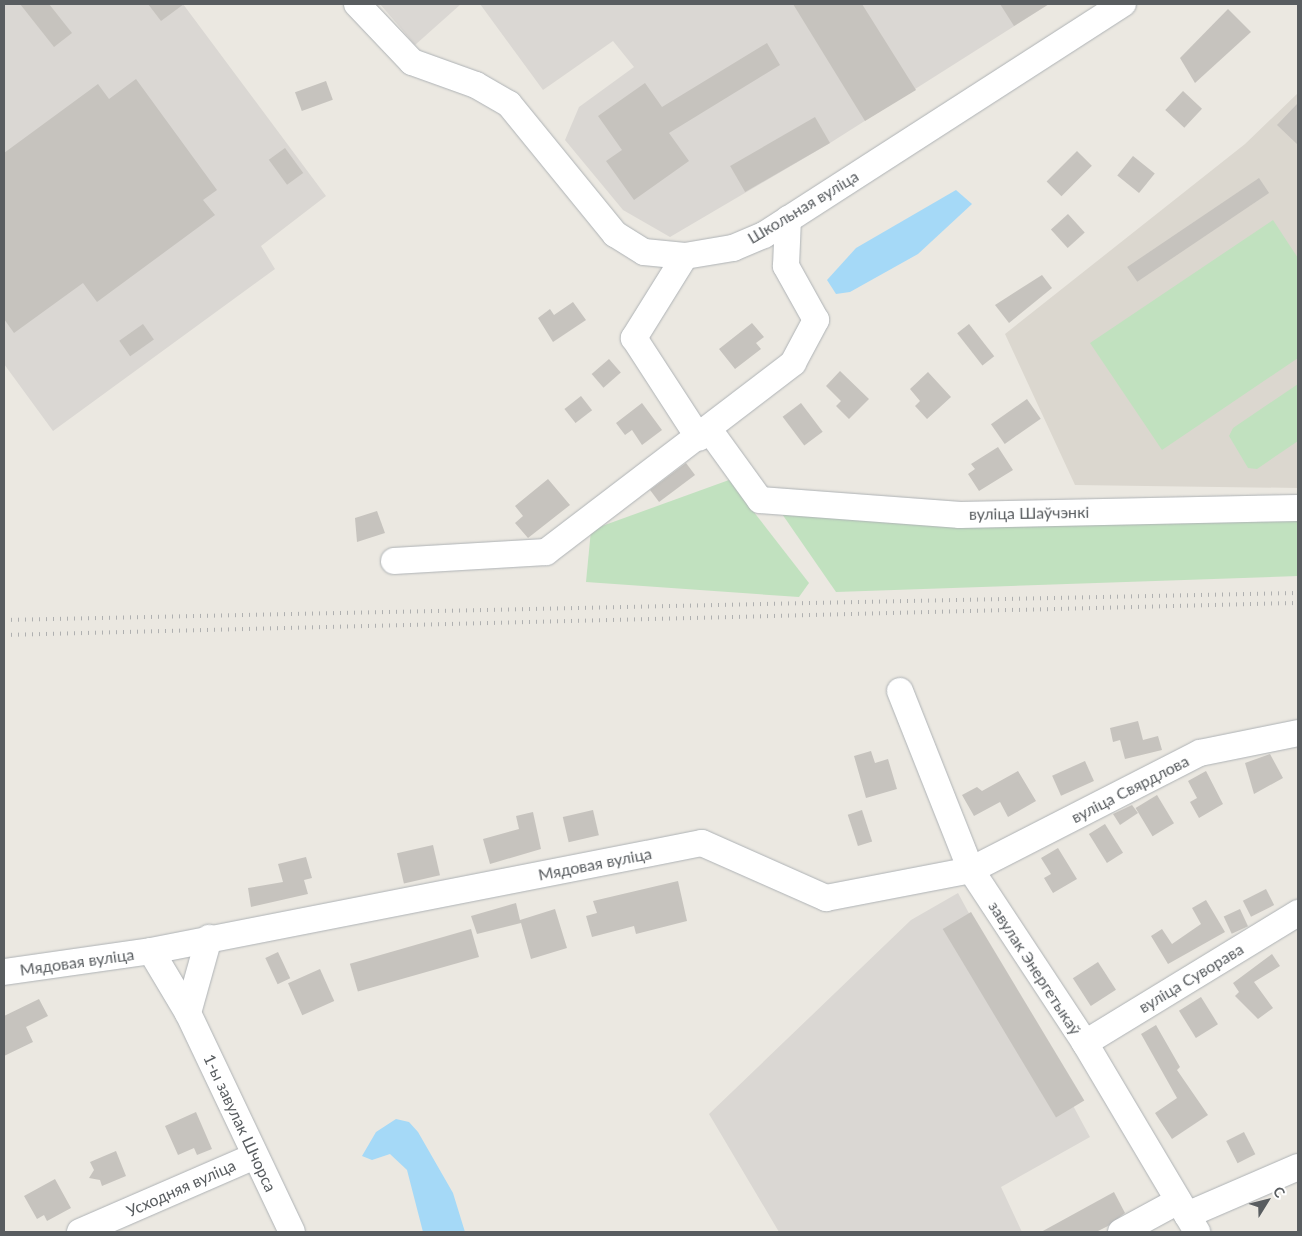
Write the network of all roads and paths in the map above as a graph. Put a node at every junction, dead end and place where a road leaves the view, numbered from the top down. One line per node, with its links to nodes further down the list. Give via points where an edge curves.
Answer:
1 (357, 4): 4 (street, Школьная вуліца, via 412,62 476,86 509,104 615,234 644,252)
2 (1123, 4): 3 (street, Школьная вуліца)
3 (788, 219): 4 (street, Школьная вуліца, via 733,248); 5 (street, via 786,266 816,320 792,363)
4 (685, 256): 5 (street, via 634,338)
5 (704, 434): 6 (street, вуліца Шаўчэнкі, via 760,500 960,515); 7 (street, via 546,552)
6 (1298, 508)
7 (394, 561)
8 (900, 691): 10 (street, завулак Энергетыкаў)
9 (1298, 733): 10 (street, вуліца Свярдлова, via 1200,753)
10 (971, 870): 12 (street, Мядовая вуліца, via 826,898 702,843); 16 (street, завулак Энергетыкаў)
11 (1298, 913): 16 (street, вуліца Суворава)
12 (209, 938): 13 (street, Мядовая вуліца); 15 (street)
13 (151, 952): 14 (street, Мядовая вуліца); 15 (street, 1-ы завулак Шчорса)
14 (4, 972)
15 (188, 1013): 17 (street, 1-ы завулак Шчорса)
16 (1085, 1043): 19 (street, завулак Энергетыкаў)
17 (255, 1156): 20 (street, Усходняя вуліца); 21 (street, 1-ы завулак Шчорса)
18 (1298, 1167): 19 (street)
19 (1187, 1216): 22 (street)
20 (80, 1232)
21 (292, 1232)
22 (1121, 1232)

